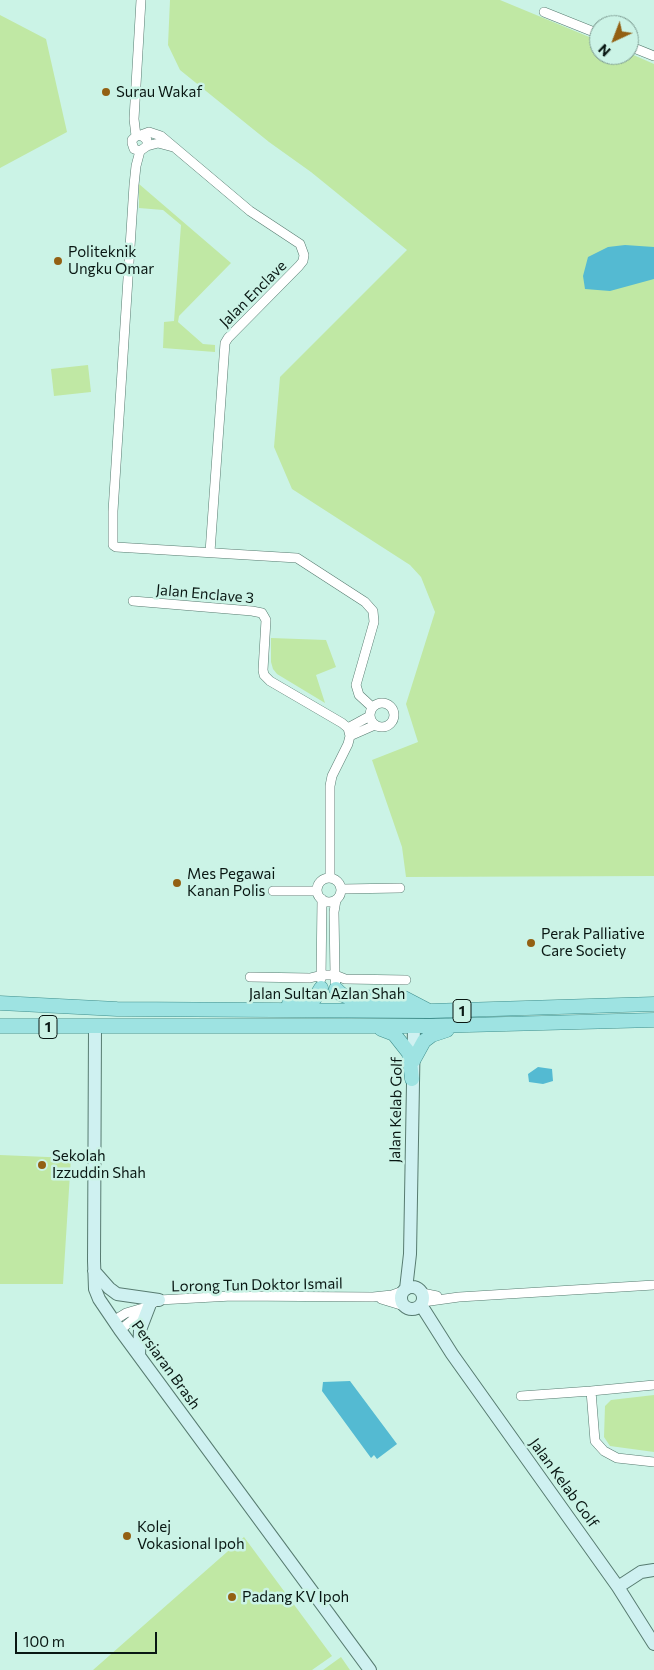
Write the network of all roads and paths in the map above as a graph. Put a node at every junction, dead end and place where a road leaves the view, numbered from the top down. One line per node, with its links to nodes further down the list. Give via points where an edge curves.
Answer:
1 (141, 0): 6 (street, via 134,119)
2 (544, 12): 3 (street)
3 (589, 30)
4 (639, 50): 5 (street)
5 (654, 56)
6 (139, 136): 7 (street, Jalan Enclave, via 156,133); 8 (street, via 146,138); 8 (street, via 132,143 134,149)
7 (176, 148): 8 (street, via 158,143); 9 (street, Jalan Enclave, via 250,211 300,244 304,255 299,266 225,343)
8 (143, 149): 9 (street, via 136,166 113,545)
9 (210, 552): 11 (street, via 297,558 365,602 373,611 374,622 356,685 359,695)
10 (133, 601): 14 (street, Jalan Enclave 3, via 262,613 266,620 264,674 270,681 342,723)
11 (372, 707): 12 (street); 13 (street, via 383,702 394,712 390,725)
12 (370, 716): 13 (street); 14 (street)
13 (375, 725): 14 (street)
14 (349, 732): 15 (street, via 348,744 330,786)
15 (330, 878): 17 (street); 19 (street, via 320,883)
16 (400, 888): 17 (street)
17 (342, 889): 20 (street)
18 (273, 891): 19 (street)
19 (319, 895): 20 (street, via 329,902); 23 (street)
20 (336, 900): 24 (street)
21 (250, 977): 23 (street, via 310,978)
22 (406, 980): 24 (street, via 345,979)
23 (321, 982): 24 (street); 27 (main road, via 315,998)
24 (336, 982): 28 (main road, via 341,994 348,997 404,998)
25 (0, 1003): 27 (main road, Jalan Sultan Azlan Shah / 1)
26 (654, 1004): 28 (main road, Jalan Sultan Azlan Shah / 1)
27 (262, 1011): 28 (main road, Jalan Sultan Azlan Shah / 1); 32 (main road, via 277,1017 396,1018)
28 (430, 1011)
29 (654, 1020): 33 (main road, 1)
30 (0, 1026): 34 (main road, 1)
31 (365, 1026): 32 (main road, 1); 34 (main road, 1); 36 (main road, via 394,1034 403,1043 409,1053)
32 (414, 1026): 33 (main road, 1); 35 (street, Jalan Kelab Golf)
33 (467, 1026): 35 (main road, via 432,1035 424,1041)
34 (95, 1027): 37 (street, Persiaran Brash)
35 (413, 1061): 36 (street, Jalan Kelab Golf)
36 (412, 1078): 40 (street, Jalan Kelab Golf, via 410,1254)
37 (94, 1271): 41 (street, via 118,1294); 42 (street, Persiaran Brash, via 99,1299)
38 (654, 1285): 40 (street, Lorong Tun Doktor Ismail)
39 (373, 1297): 40 (street, Lorong Tun Doktor Ismail); 40 (street, Lorong Tun Doktor Ismail); 41 (street, Lorong Tun Doktor Ismail, via 232,1296)
40 (413, 1298): 49 (street, Jalan Kelab Golf)
41 (151, 1304): 42 (street, via 135,1318); 43 (street, via 140,1330)
42 (117, 1326): 43 (street, Persiaran Brash)
43 (139, 1356): 51 (street, Persiaran Brash)
44 (654, 1386): 45 (street)
45 (591, 1391): 46 (street); 47 (street, via 595,1441 617,1458)
46 (521, 1396)
47 (654, 1462)
48 (654, 1570): 49 (street, via 640,1572)
49 (618, 1587): 50 (street, Jalan Kelab Golf)
50 (654, 1644)
51 (370, 1670)

